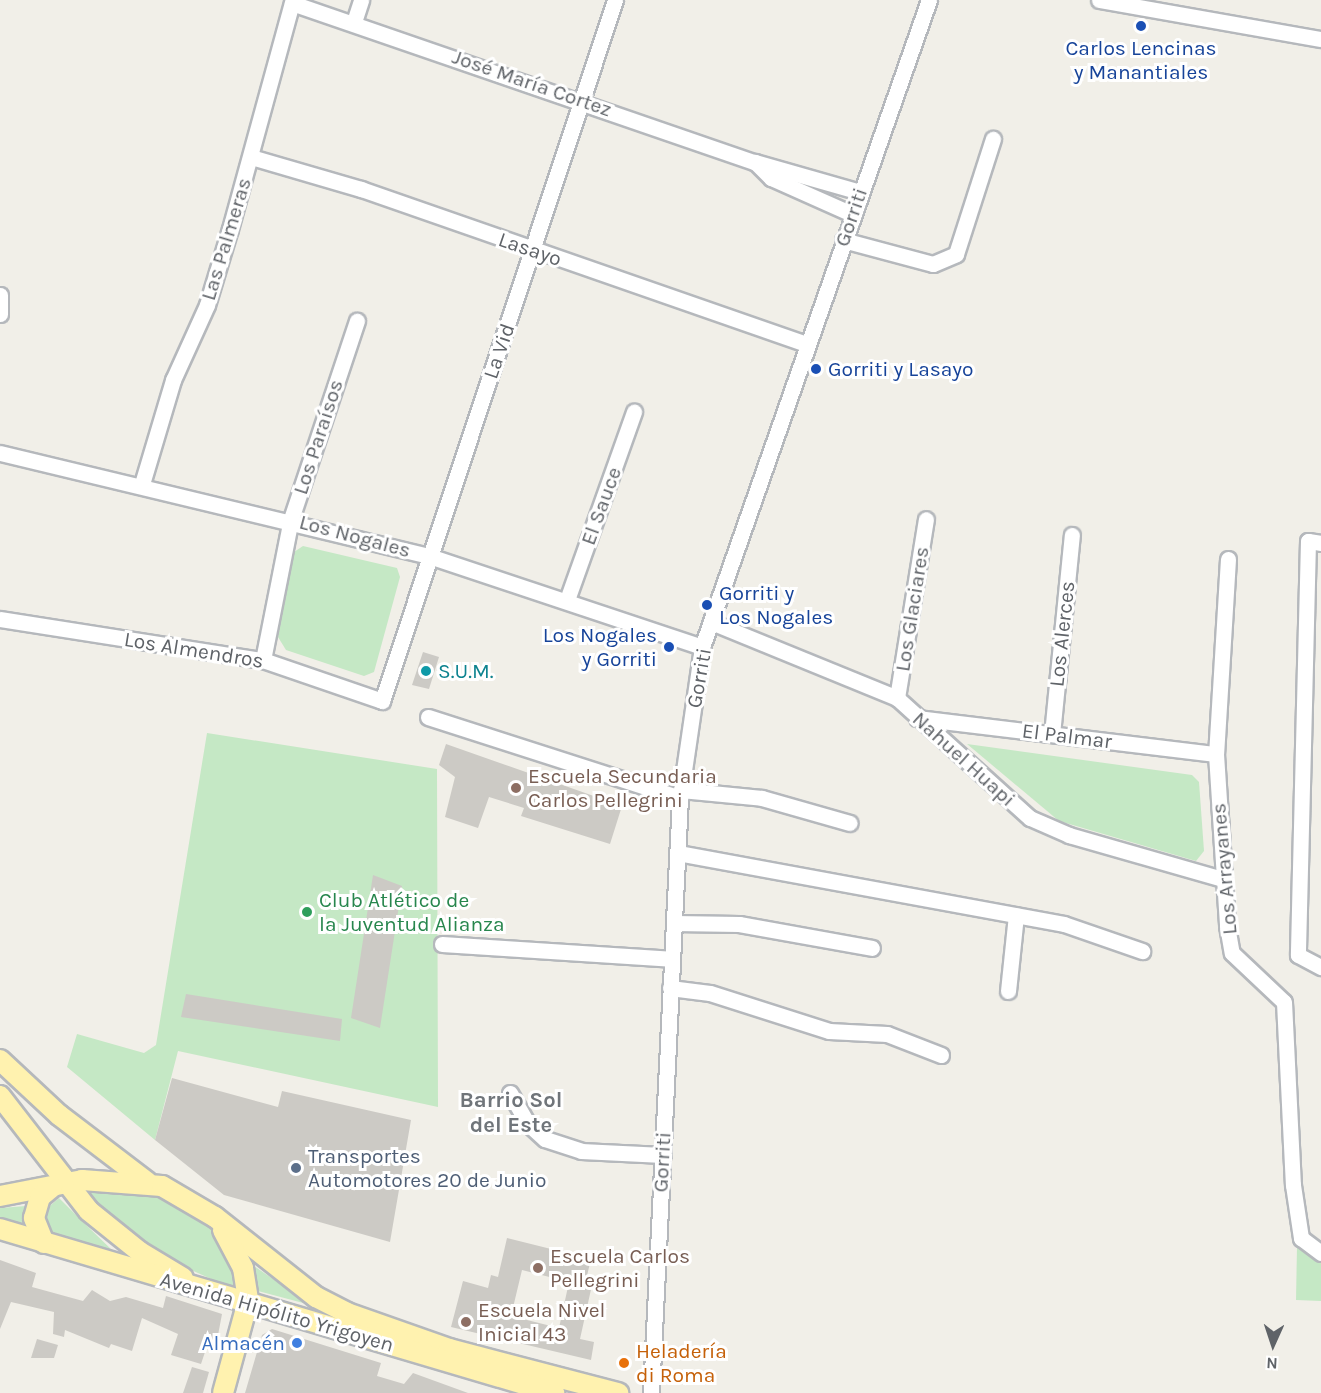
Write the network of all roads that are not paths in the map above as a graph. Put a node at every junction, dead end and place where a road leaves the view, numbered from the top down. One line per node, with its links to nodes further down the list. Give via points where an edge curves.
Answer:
1 (361, 0): 7 (street)
2 (615, 0): 9 (street, La Vid)
3 (929, 0): 13 (street, Gorriti)
4 (1100, 0): 6 (street)
5 (307, 6): 7 (street, José María Cortez); 11 (street, Las Palmeras, via 292,3 288,11)
6 (1168, 8): 8 (street)
7 (354, 22): 9 (street, José María Cortez)
8 (1321, 39)
9 (582, 99): 12 (street, José María Cortez); 16 (street, La Vid)
10 (993, 139): 15 (street, via 956,254 933,264)
11 (251, 157): 16 (street, Lasayo, via 361,189); 23 (street, Las Palmeras, via 207,305 173,380)
12 (755, 162): 13 (street, José María Cortez); 14 (street, José María Cortez, via 771,178)
13 (860, 192): 14 (street, Gorriti)
14 (852, 213): 15 (street, Gorriti)
15 (843, 240): 20 (street, Gorriti)
16 (532, 250): 20 (street, Lasayo); 28 (street, La Vid)
17 (2, 295): 18 (street)
18 (0, 314)
19 (357, 321): 24 (street, Los Paraísos)
20 (807, 344): 32 (street, Gorriti)
21 (634, 412): 30 (street, El Sauce)
22 (0, 453): 23 (street, Los Nogales)
23 (142, 484): 24 (street, Los Nogales)
24 (291, 519): 28 (street, Los Nogales); 34 (street, Los Paraísos)
25 (926, 519): 35 (street, Los Glaciares)
26 (1072, 535): 39 (street, Los Alerces)
27 (1321, 543): 51 (street, via 1308,541 1298,955)
28 (429, 556): 30 (street, Los Nogales); 36 (street, La Vid)
29 (1228, 559): 40 (street, Los Arrayanes)
30 (567, 600): 33 (street, Los Nogales)
31 (0, 619): 34 (street, Los Almendros)
32 (711, 622): 33 (street, Gorriti); 35 (street, Nahuel Huapi)
33 (702, 647): 41 (street, Gorriti)
34 (263, 660): 36 (street, Los Almendros)
35 (897, 698): 38 (street, Nahuel Huapi)
36 (382, 701)
37 (428, 717): 41 (street)
38 (917, 718): 39 (street, El Palmar); 44 (street, Nahuel Huapi, via 1030,818 1069,835)
39 (1052, 734): 40 (street, El Palmar)
40 (1216, 754): 44 (street, Los Arrayanes)
41 (681, 794): 42 (street, via 762,798); 43 (street, Gorriti)
42 (850, 823)
43 (678, 853): 45 (street); 46 (street, Gorriti)
44 (1222, 879): 65 (street, Los Arrayanes, via 1232,953 1284,1002 1287,1013 1293,1185 1301,1238)
45 (1016, 915): 49 (street); 53 (street)
46 (674, 923): 48 (street, via 739,924); 50 (street, Gorriti)
47 (442, 944): 50 (street)
48 (872, 948)
49 (1142, 951)
50 (671, 959): 52 (street, Gorriti)
51 (1321, 967)
52 (670, 988): 54 (street, via 710,993 829,1031 887,1034); 58 (street, Gorriti)
53 (1008, 991)
54 (941, 1055)
55 (0, 1060): 59 (main road, via 59,1115)
56 (510, 1092): 58 (street, via 527,1123 545,1139 581,1151)
57 (0, 1096): 60 (main road)
58 (663, 1155): 74 (street, Gorriti)
59 (147, 1182): 60 (main road, Avenida Hipólito Yrigoyen); 62 (main road, Avenida Hipólito Yrigoyen)
60 (58, 1186): 61 (main road, Avenida Hipólito Yrigoyen); 64 (main road, via 40,1197 34,1218); 66 (main road, via 140,1252)
61 (0, 1196)
62 (215, 1217): 67 (main road, via 238,1255); 70 (main road, Avenida Hipólito Yrigoyen, via 316,1297)
63 (0, 1229): 64 (main road, Avenida Hipólito Yrigoyen)
64 (44, 1243): 66 (main road, Avenida Hipólito Yrigoyen)
65 (1321, 1253)
66 (218, 1293): 67 (main road, Avenida Hipólito Yrigoyen); 69 (main road)
67 (248, 1301): 68 (main road, Avenida Hipólito Yrigoyen); 69 (main road)
68 (288, 1312): 69 (main road); 70 (main road, Avenida Hipólito Yrigoyen)
69 (244, 1323): 71 (main road)
70 (522, 1382): 72 (main road, Avenida Hipólito Yrigoyen); 73 (main road, Avenida Hipólito Yrigoyen)
71 (223, 1393)
72 (555, 1393)
73 (618, 1393)
74 (651, 1393)

